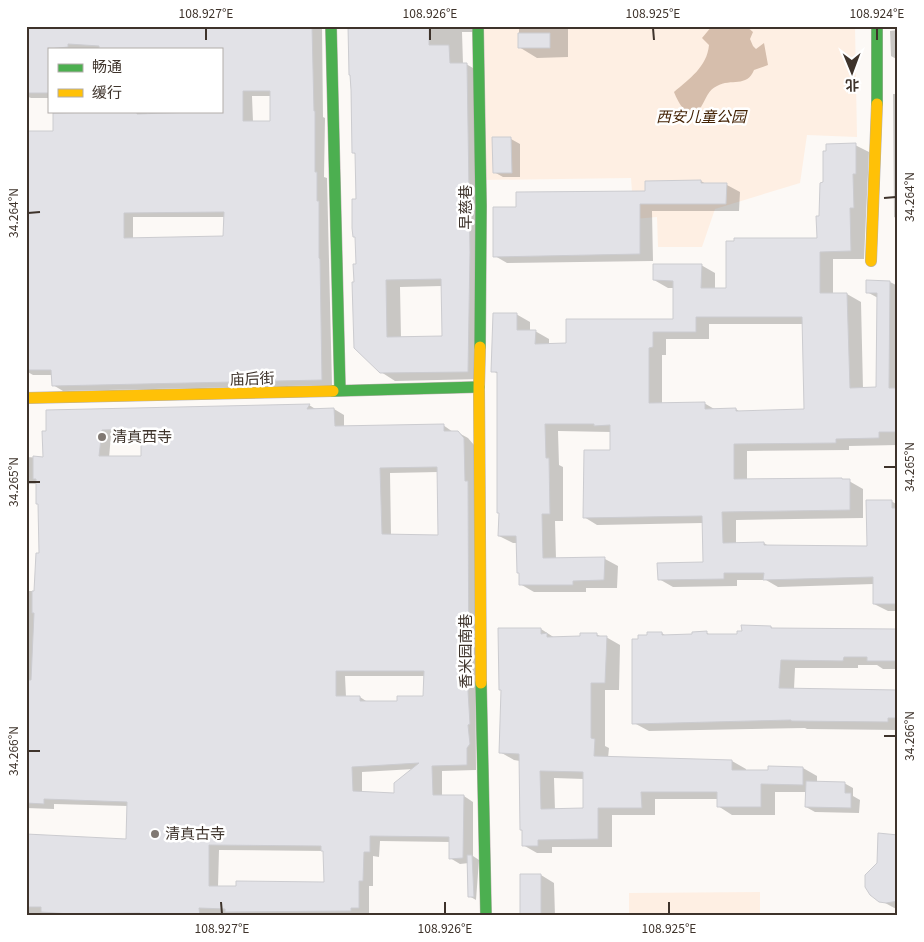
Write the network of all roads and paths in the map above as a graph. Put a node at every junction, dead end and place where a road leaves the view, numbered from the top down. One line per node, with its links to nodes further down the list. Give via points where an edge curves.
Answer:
1 (331, 26): 6 (street)
2 (478, 26): 5 (street, 早慈巷, via 481,302)
3 (877, 26): 4 (street)
4 (871, 262)
5 (478, 387): 6 (street, 庙后街); 8 (street, 香米园南巷)
6 (340, 391): 7 (street, 庙后街)
7 (26, 398)
8 (486, 916)

